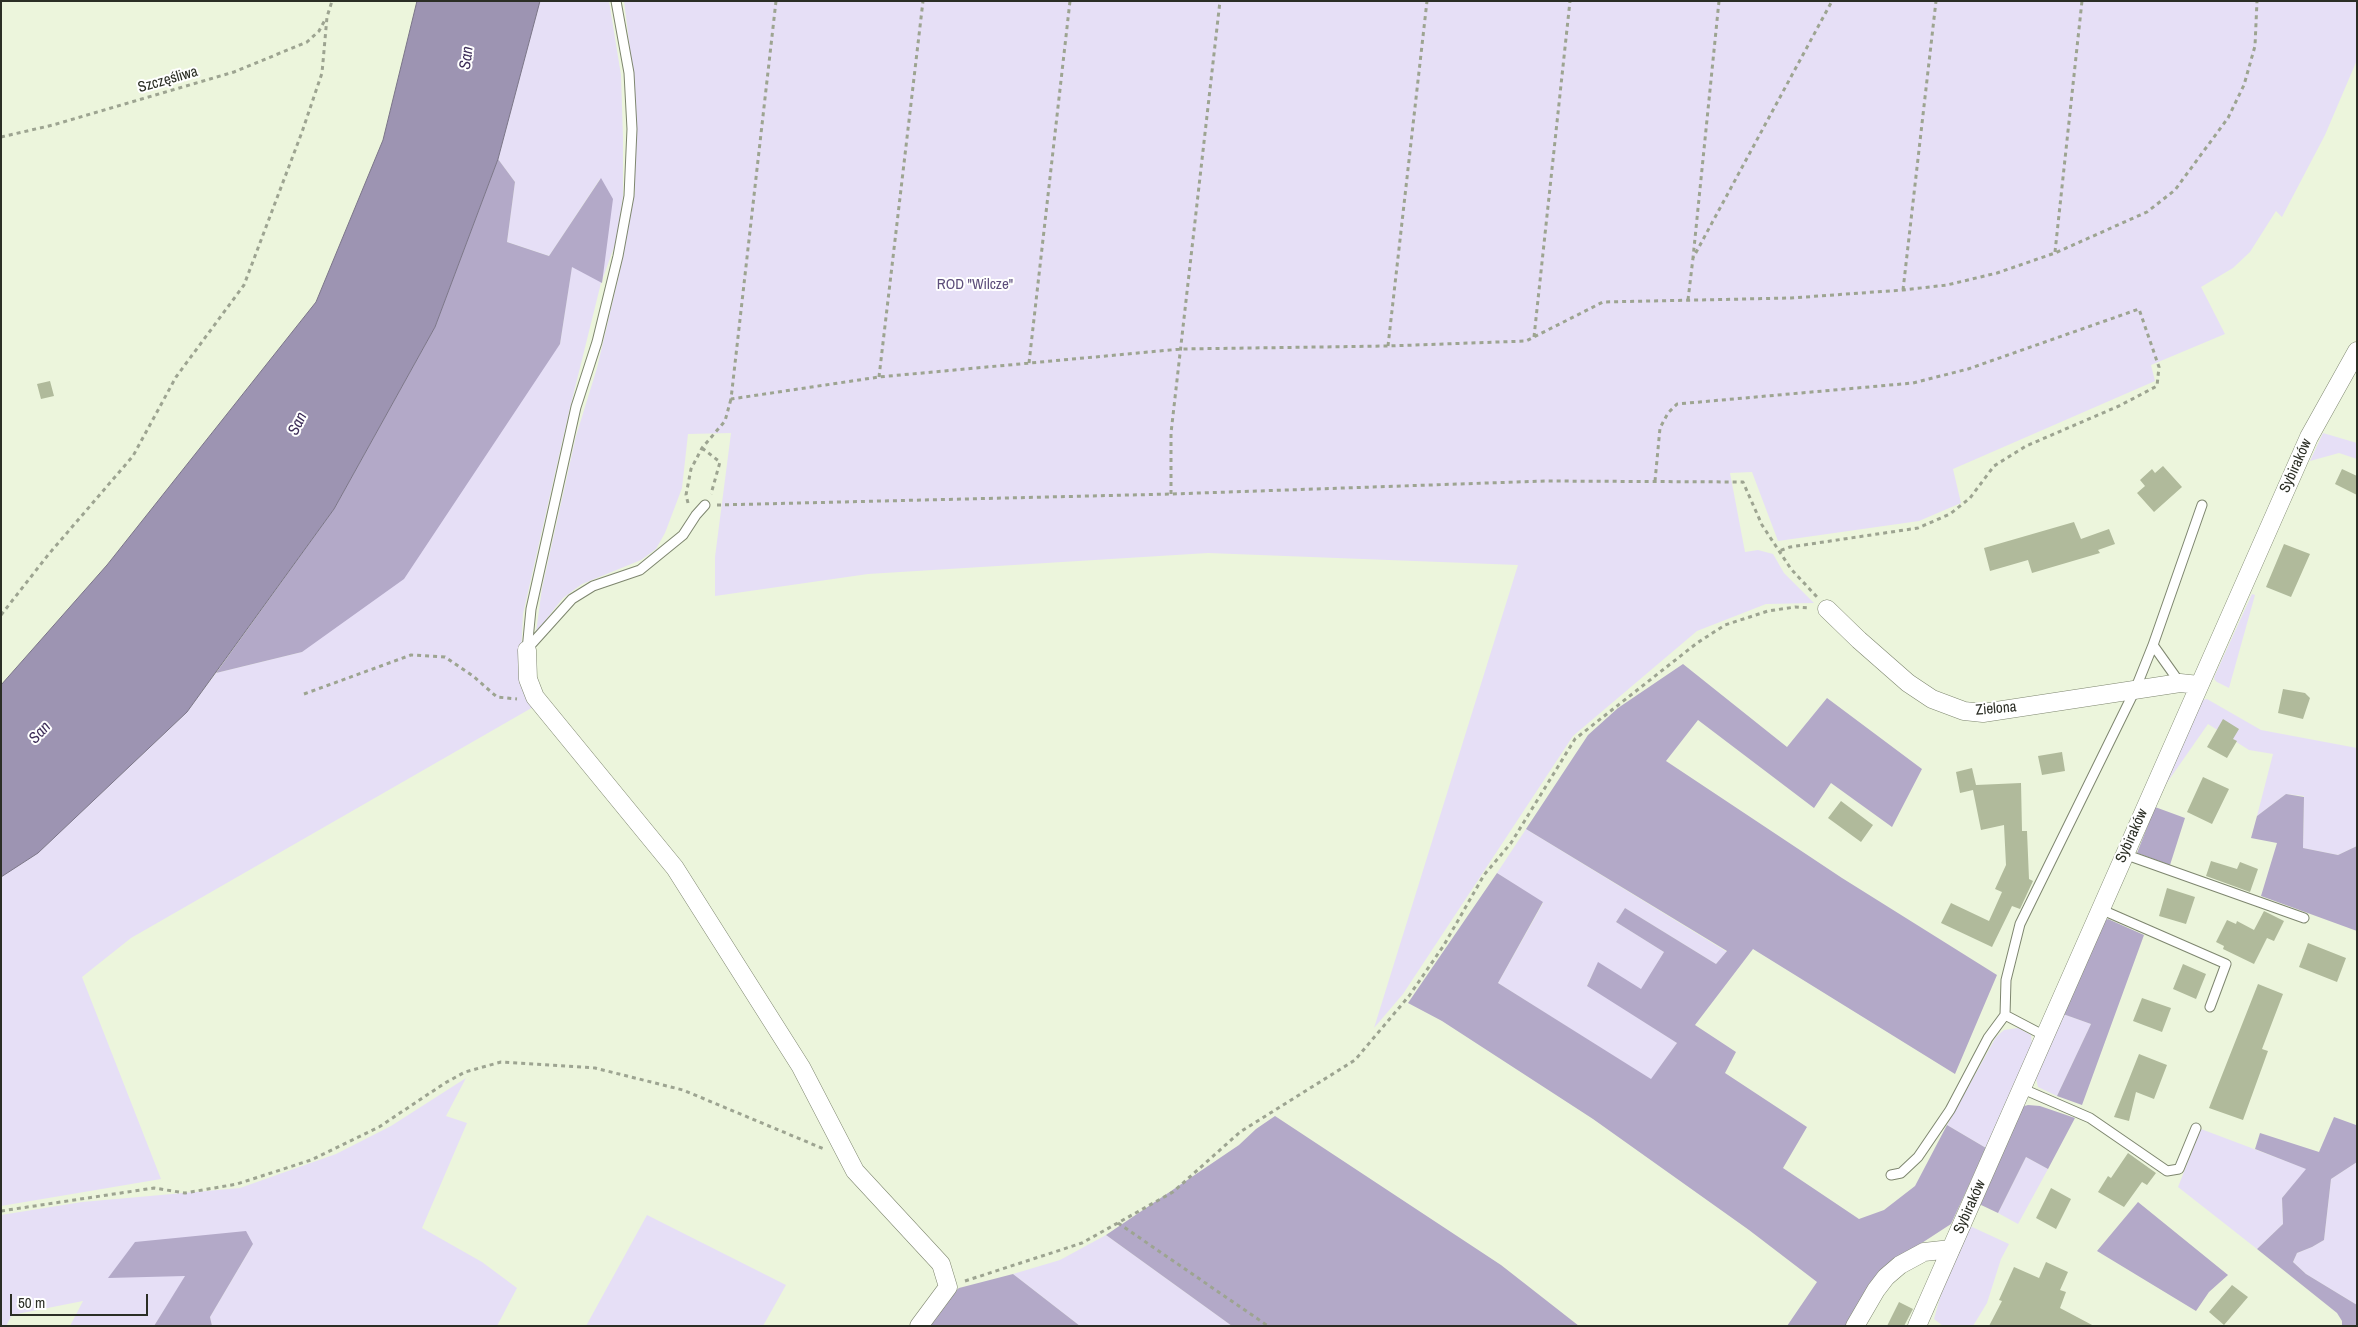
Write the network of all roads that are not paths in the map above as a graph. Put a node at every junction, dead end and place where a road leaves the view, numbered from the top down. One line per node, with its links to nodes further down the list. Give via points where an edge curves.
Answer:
1 (616, 1): 7 (lane, via 629,73 632,129 629,196 597,342 576,407 531,609)
2 (2357, 351): 9 (street, Sybiraków, via 2309,437)
3 (705, 505): 7 (lane, via 683,535 640,570 593,586 572,599)
4 (2202, 505): 6 (lane)
5 (1827, 609): 10 (street, Zielona, via 1908,684 1932,699 1964,711 1983,713)
6 (2153, 645): 8 (lane); 10 (lane)
7 (527, 650): 22 (street, via 528,678 535,697 675,868 801,1067 855,1171 941,1264 948,1287)
8 (2180, 683): 9 (street, Zielona); 10 (street, Zielona)
9 (2199, 685): 11 (street, Sybiraków)
10 (2134, 690): 15 (lane, via 2020,924 2006,980)
11 (2124, 854): 12 (street, Sybiraków); 13 (lane)
12 (2100, 909): 14 (lane, via 2226,964); 16 (street, Sybiraków)
13 (2304, 918)
14 (2210, 1007)
15 (2005, 1015): 16 (lane); 19 (lane, via 1988,1038 1950,1110 1918,1157 1901,1173)
16 (2045, 1036): 17 (street, Sybiraków)
17 (2023, 1089): 18 (lane, via 2090,1118 2167,1171 2179,1169); 20 (street, Sybiraków)
18 (2196, 1128)
19 (1891, 1175)
20 (1952, 1249): 21 (street, Sybiraków); 23 (street, via 1924,1252 1900,1264 1876,1290)
21 (1921, 1324)
22 (919, 1326)
23 (1855, 1326)

